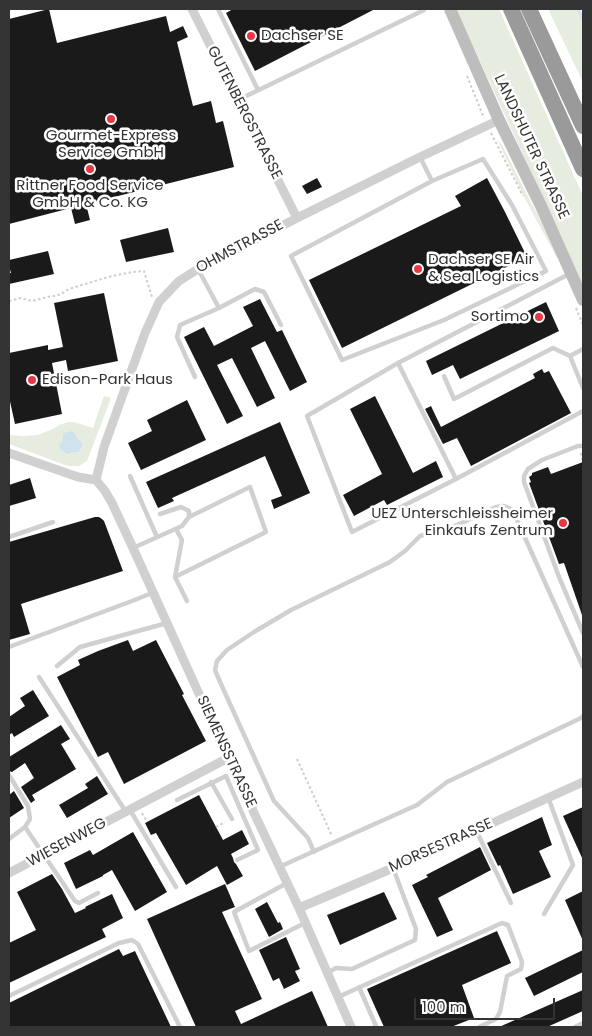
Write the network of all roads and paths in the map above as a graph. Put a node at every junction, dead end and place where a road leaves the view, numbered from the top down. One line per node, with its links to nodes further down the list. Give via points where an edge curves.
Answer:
1 (192, 9): 8 (street, GUTENBERGSTRASSE)
2 (218, 9): 7 (lane)
3 (425, 9): 7 (lane)
4 (450, 9): 9 (main road, LANDSHUTER STRASSE)
5 (511, 9): 12 (highway)
6 (529, 9): 10 (highway)
7 (258, 90): 8 (lane)
8 (238, 100): 14 (street, GUTENBERGSTRASSE)
9 (499, 120): 11 (street, OHMSTRASSE); 16 (main road, LANDSHUTER STRASSE)
10 (583, 126)
11 (420, 157): 13 (lane); 14 (street, OHMSTRASSE)
12 (583, 169)
13 (432, 181): 13 (lane, via 291,256 342,360 444,320 546,271 512,205 483,160)
14 (297, 218): 15 (street, OHMSTRASSE)
15 (198, 269): 19 (street, OHMSTRASSE, via 179,281); 20 (lane)
16 (572, 273): 17 (main road, LANDSHUTER STRASSE); 24 (lane)
17 (583, 300)
18 (9, 301): 19 (path, via 56,296 108,277 144,271 150,296)
19 (159, 302): 33 (street, OHMSTRASSE, via 104,447)
20 (219, 308): 21 (lane, via 255,290 264,292); 26 (lane, via 180,325 177,337)
21 (281, 325)
22 (583, 349): 23 (lane)
23 (570, 356): 25 (lane, via 553,348 454,399); 27 (lane)
24 (398, 363): 32 (lane); 32 (lane, via 307,416 352,532)
25 (444, 376)
26 (195, 377)
27 (583, 388)
28 (583, 411): 32 (lane)
29 (583, 446): 45 (lane, via 542,460 528,469 524,482)
30 (9, 453): 33 (street)
31 (130, 476): 39 (lane)
32 (456, 478)
33 (96, 480): 40 (street, SIEMENSSTRASSE, via 112,503)
34 (160, 514): 35 (lane, via 181,507 189,511)
35 (189, 517): 37 (lane); 41 (lane, via 250,487 266,532)
36 (53, 522): 38 (lane)
37 (176, 529): 39 (lane); 41 (lane, via 182,540)
38 (9, 537)
39 (157, 537): 40 (lane)
40 (133, 548): 42 (street, SIEMENSSTRASSE)
41 (175, 578): 43 (lane)
42 (153, 592): 44 (street, SIEMENSSTRASSE); 46 (lane)
43 (187, 601)
44 (167, 623): 47 (lane, via 80,647); 51 (street, SIEMENSSTRASSE)
45 (583, 634)
46 (9, 647)
47 (57, 666)
48 (583, 667): 67 (lane, via 513,512 503,506 420,536 390,562 291,610 254,632 228,650 217,661 215,670 274,801 308,838)
49 (38, 678): 58 (lane, WIESENWEG)
50 (583, 716): 66 (lane, via 447,782 417,805)
51 (228, 758): 58 (street, WIESENWEG); 70 (street, SIEMENSSTRASSE)
52 (296, 758): 66 (path)
53 (9, 774): 62 (lane, via 28,806 30,819)
54 (212, 782): 57 (lane); 60 (lane); 69 (lane, via 227,775 258,850)
55 (583, 782): 56 (street, MORSESTRASSE)
56 (548, 797): 64 (street, MORSESTRASSE); 78 (lane, via 573,865)
57 (177, 800)
58 (128, 811): 68 (street, WIESENWEG); 74 (lane)
59 (141, 811): 61 (path)
60 (232, 819): 63 (path)
61 (147, 822)
62 (25, 827): 65 (lane); 68 (lane)
63 (216, 827)
64 (476, 830): 71 (street, MORSESTRASSE); 76 (lane)
65 (9, 839)
66 (335, 843): 67 (lane)
67 (314, 852): 70 (lane)
68 (44, 855): 72 (street, WIESENWEG); 75 (lane, via 75,901 79,903)
69 (237, 860)
70 (279, 867): 73 (street, SIEMENSSTRASSE)
71 (393, 868): 77 (street, MORSESTRASSE); 80 (lane, via 416,930 415,940 352,969 336,968)
72 (9, 873)
73 (287, 883): 77 (street, SIEMENSSTRASSE); 79 (lane, via 234,912 249,951)
74 (176, 887)
75 (98, 893)
76 (511, 903)
77 (299, 908): 79 (street, SIEMENSSTRASSE)
78 (544, 914)
79 (305, 923): 80 (street, SIEMENSSTRASSE)
80 (327, 973): 83 (street, SIEMENSSTRASSE)
81 (359, 987): 83 (lane); 87 (lane); 88 (lane, via 502,923 508,925 522,962 520,969 507,976 496,1019)
82 (9, 996): 85 (lane, via 119,943 132,940 138,944)
83 (338, 996): 86 (street, SIEMENSSTRASSE)
84 (583, 1023): 89 (lane)
85 (180, 1027)
86 (351, 1027)
87 (375, 1027)
88 (479, 1027)
89 (575, 1027)

